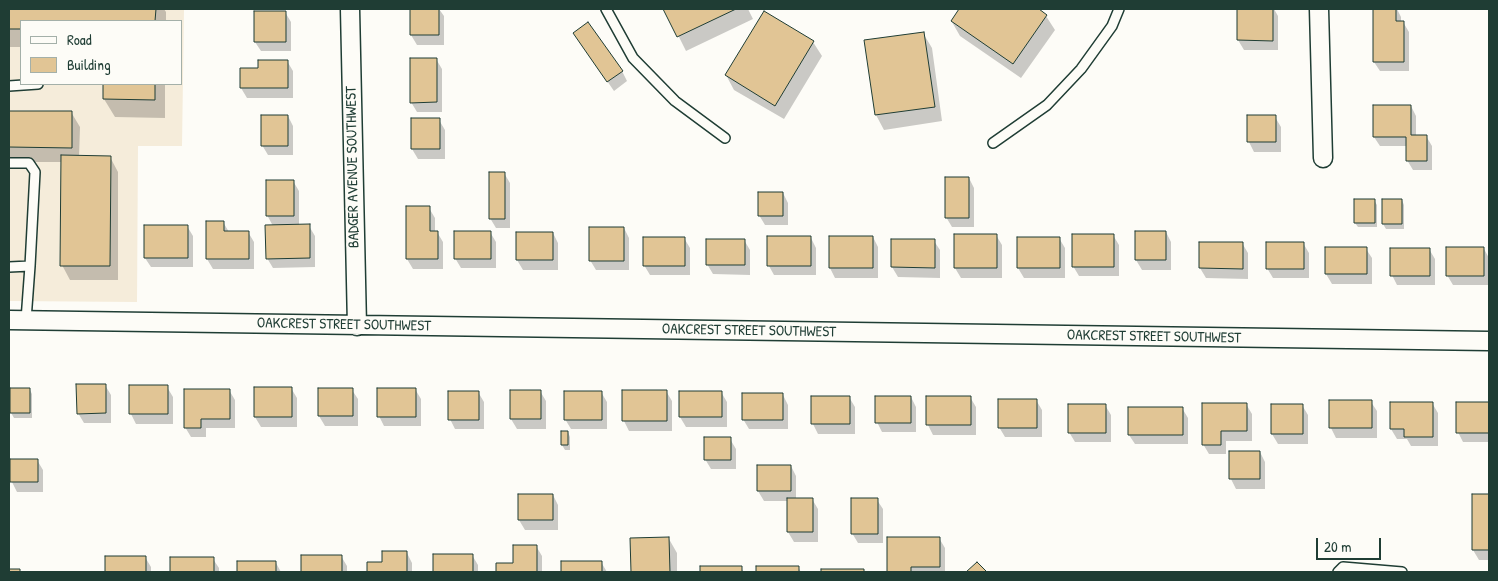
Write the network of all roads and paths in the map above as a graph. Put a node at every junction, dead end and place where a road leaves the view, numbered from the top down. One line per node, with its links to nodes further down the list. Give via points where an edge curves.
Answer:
1 (350, 9): 14 (street, BADGER AVENUE SOUTHWEST)
2 (606, 9): 7 (lane, via 633,58 675,101)
3 (1119, 9): 8 (lane, via 1112,26 1081,69 1047,105)
4 (1319, 9): 9 (street)
5 (24, 85): 6 (lane)
6 (9, 86)
7 (725, 138)
8 (994, 144)
9 (1323, 158)
10 (9, 163): 11 (lane, via 29,163 36,172)
11 (30, 266): 12 (lane); 13 (lane)
12 (9, 267)
13 (17, 320): 14 (street, OAKCREST STREET SOUTHWEST)
14 (357, 326): 15 (street, OAKCREST STREET SOUTHWEST)
15 (1489, 341)
16 (1338, 572): 17 (lane, via 1343,568)
17 (1402, 572)

